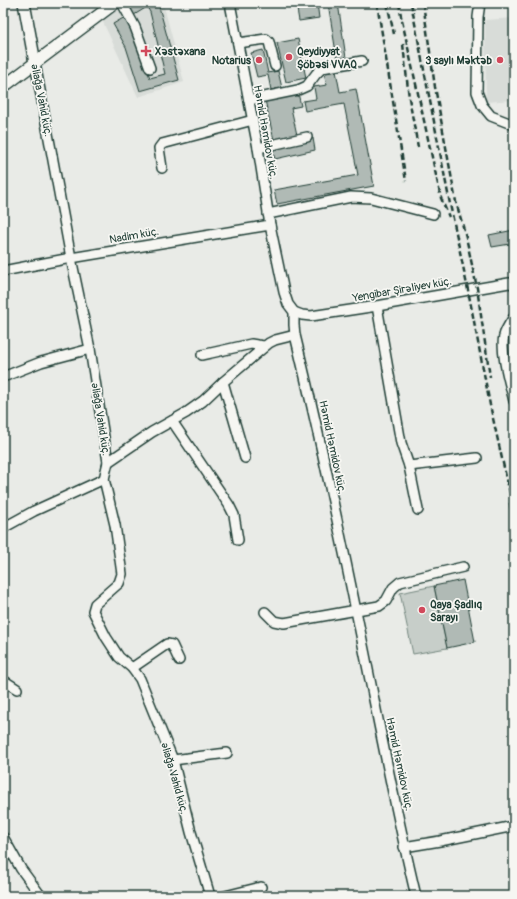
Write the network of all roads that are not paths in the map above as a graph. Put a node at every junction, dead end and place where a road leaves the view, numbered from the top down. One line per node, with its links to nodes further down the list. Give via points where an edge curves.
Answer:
1 (24, 3): 8 (main road, Əliağa Vahid küç.)
2 (114, 3): 8 (main road)
3 (122, 3): 10 (street, via 135,27)
4 (230, 3): 6 (street, Həmid Həmidov küç.)
5 (480, 3): 14 (street, via 477,92 482,105 491,116)
6 (238, 43): 9 (street, via 268,40); 12 (street, Həmid Həmidov küç.)
7 (362, 61): 12 (street, via 322,68 307,86 298,90)
8 (35, 63): 11 (main road); 21 (street, Əliağa Vahid küç.)
9 (274, 66)
10 (150, 68)
11 (3, 87)
12 (249, 100): 13 (street, Həmid Həmidov küç.)
13 (252, 120): 16 (street, Həmid Həmidov küç.); 17 (street, via 162,144 159,148)
14 (514, 125)
15 (307, 137): 16 (street)
16 (258, 148): 18 (street, Həmid Həmidov küç.)
17 (162, 168)
18 (268, 214): 19 (street, via 351,197 371,198); 20 (street, Həmid Həmidov küç.)
19 (433, 214)
20 (270, 225): 21 (street, Nadim küç.); 25 (street, Həmid Həmidov küç., via 284,292)
21 (71, 258): 22 (street, Nadim küç.); 29 (street, Əliağa Vahid küç.)
22 (3, 271)
23 (514, 284): 24 (street, Yengibar Şirəliyev küç.)
24 (377, 306): 25 (street, Yengibar Şirəliyev küç., via 311,316); 38 (street, via 401,443)
25 (294, 312): 27 (street, Həmid Həmidov küç.)
26 (514, 317): 33 (street, via 504,336 503,352)
27 (296, 335): 28 (street, via 275,340); 44 (street, Həmid Həmidov küç.)
28 (264, 346): 30 (street, via 251,344); 32 (street)
29 (90, 349): 31 (street, via 41,362); 37 (street, Əliağa Vahid küç.)
30 (202, 355)
31 (3, 377)
32 (223, 382): 34 (street, via 203,401); 35 (street)
33 (514, 401)
34 (172, 421): 37 (street); 42 (street, via 229,505 234,515)
35 (245, 458)
36 (477, 458): 38 (street)
37 (108, 462): 39 (street, Əliağa Vahid küç.)
38 (409, 466): 40 (street)
39 (104, 479): 41 (street); 47 (street, Əliağa Vahid küç., via 115,525 122,574 119,583 95,604 92,611 120,657)
40 (418, 510)
41 (3, 528)
42 (238, 540)
43 (463, 567): 44 (street, via 400,582 379,606)
44 (356, 610): 45 (street, via 284,623 274,621); 54 (street, Həmid Həmidov küç.)
45 (265, 612)
46 (179, 660): 47 (street, via 172,645 167,644)
47 (132, 668): 51 (street, Əliağa Vahid küç., via 140,679)
48 (3, 680): 49 (street)
49 (17, 688)
50 (227, 753): 51 (street)
51 (172, 760): 59 (street, Əliağa Vahid küç.)
52 (514, 826): 54 (street)
53 (3, 837): 55 (street)
54 (404, 847): 61 (street, Həmid Həmidov küç.)
55 (10, 851): 56 (street); 58 (street)
56 (3, 859)
57 (261, 887): 60 (street)
58 (41, 896)
59 (210, 896)
60 (225, 896)
61 (416, 896)

